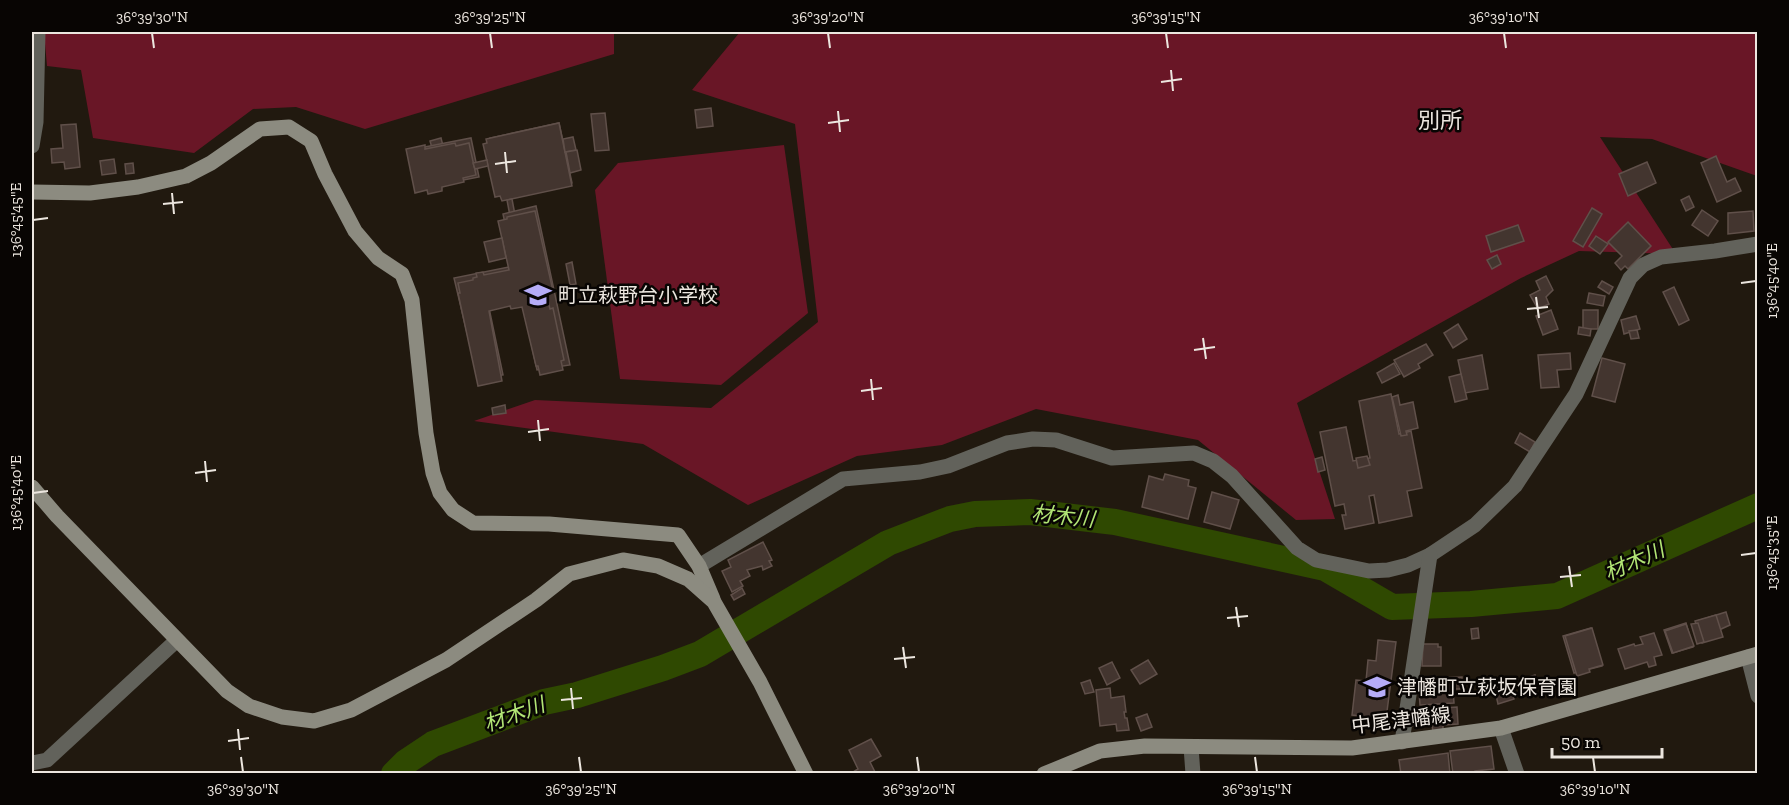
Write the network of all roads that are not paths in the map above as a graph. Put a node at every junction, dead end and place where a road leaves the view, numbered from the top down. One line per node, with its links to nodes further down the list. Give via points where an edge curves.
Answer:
1 (38, 32): 2 (street)
2 (32, 147)
3 (32, 192): 7 (street, via 90,193 186,176 261,129 289,128 311,141 355,231 378,258 402,274 412,300 434,473 453,510 473,523 549,524 678,535)
4 (1758, 244): 6 (street, via 1661,256 1643,265 1630,278 1576,394 1515,486 1475,525)
5 (32, 487): 9 (street)
6 (1430, 555): 7 (street, via 1408,565 1369,571 1316,560 1298,548 1232,476 1213,461 1194,453 1112,458 1056,440 1032,439 1007,443 948,466 920,472 843,479); 13 (street)
7 (699, 566): 8 (street)
8 (714, 602): 9 (street, via 688,579 658,566 623,560 569,574 446,660 351,710 314,721 282,717 249,706 227,691); 16 (street)
9 (177, 640): 15 (street, via 48,760)
10 (1753, 655): 11 (street); 12 (street, 中尾津幡線)
11 (1758, 696)
12 (1501, 728): 13 (street, 中尾津幡線); 19 (street)
13 (1402, 742): 14 (street, 中尾津幡線, via 1352,748)
14 (1191, 747): 17 (street, 中尾津幡線, via 1145,746 1100,751); 18 (street)
15 (32, 763)
16 (806, 774)
17 (1044, 774)
18 (1192, 774)
19 (1516, 774)

